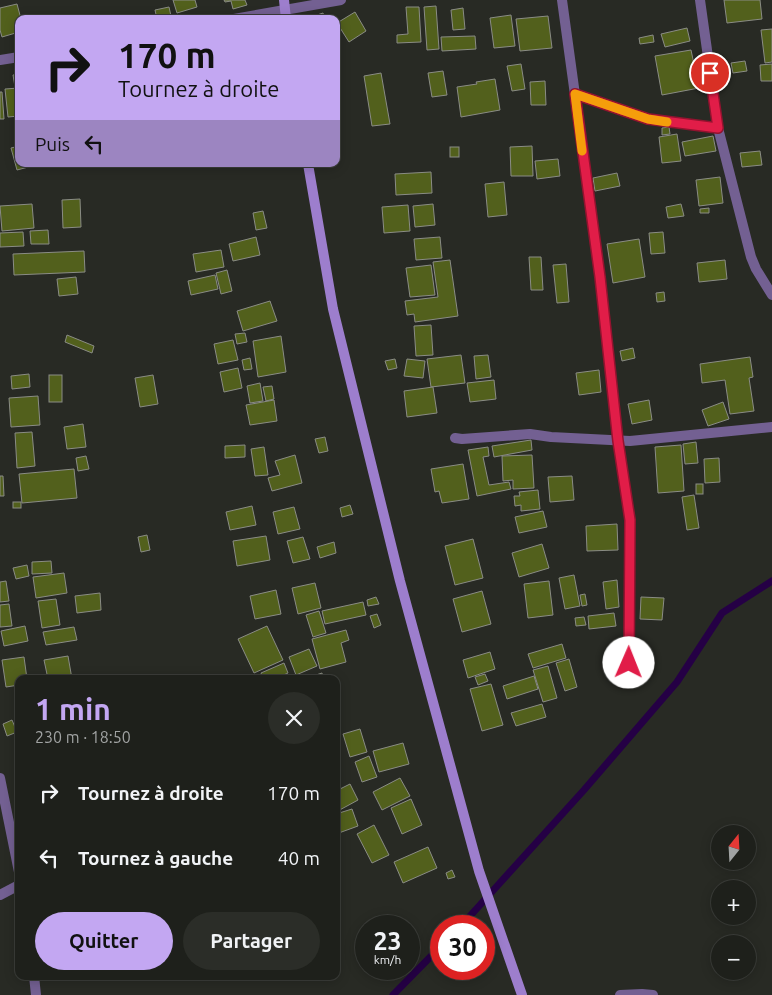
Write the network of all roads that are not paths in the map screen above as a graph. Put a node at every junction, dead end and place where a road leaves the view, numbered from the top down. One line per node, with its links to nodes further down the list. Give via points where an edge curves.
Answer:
1 (341, 0): 4 (street)
2 (562, 0): 8 (street)
3 (700, 0): 9 (street)
4 (285, 10): 5 (street)
5 (257, 15)
6 (15, 58): 7 (street)
7 (0, 60)
8 (575, 94): 9 (street, via 648,119); 14 (street)
9 (718, 128): 11 (street, via 751,257)
10 (308, 167): 22 (main road, via 332,308 400,581 479,871)
11 (772, 295)
12 (772, 427): 14 (street)
13 (455, 438): 14 (street, via 530,434)
14 (618, 441): 15 (street, via 630,520)
15 (629, 663)
16 (0, 778): 17 (street)
17 (15, 852)
18 (15, 887): 19 (street)
19 (0, 895)
20 (34, 980): 21 (street)
21 (36, 995)
22 (522, 995)
23 (620, 995): 24 (street)
24 (653, 995)

